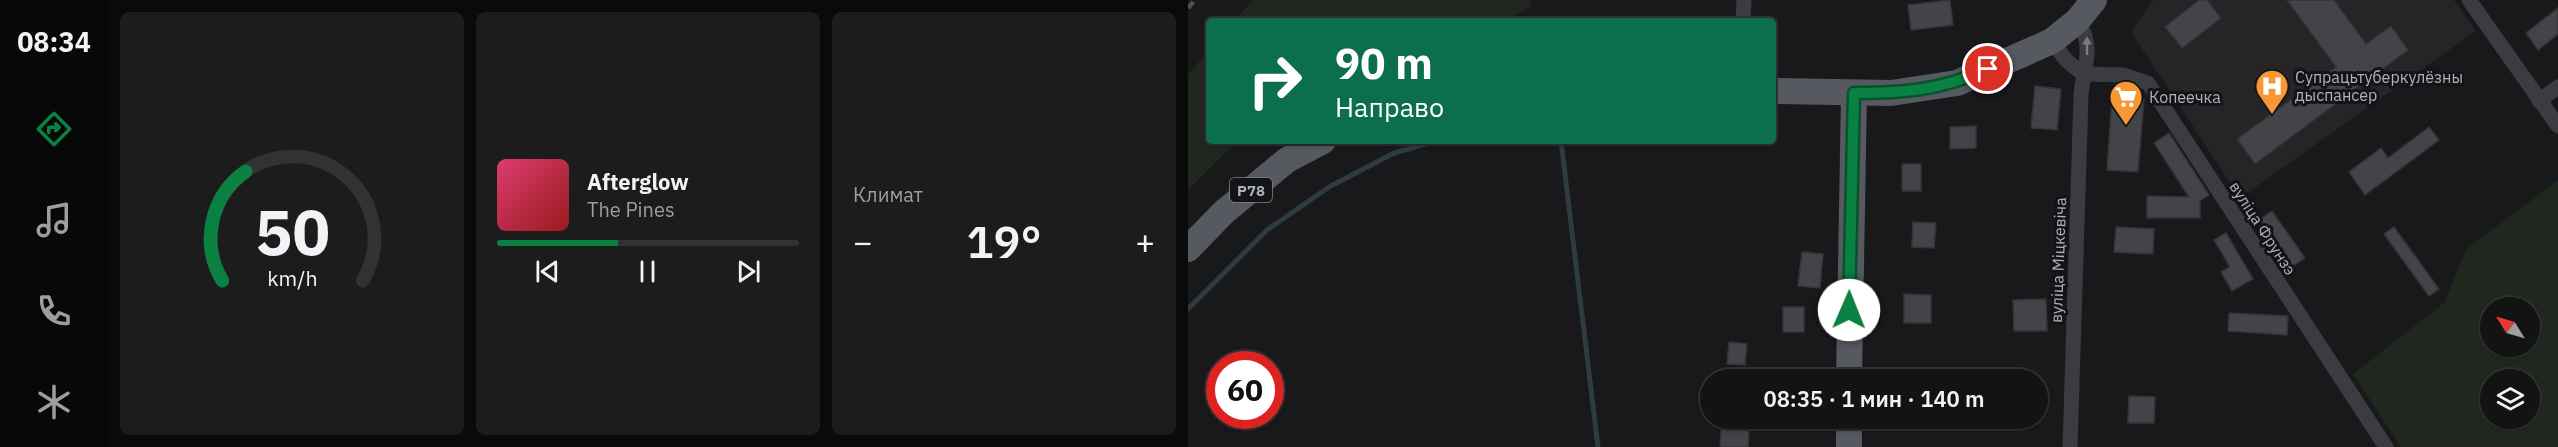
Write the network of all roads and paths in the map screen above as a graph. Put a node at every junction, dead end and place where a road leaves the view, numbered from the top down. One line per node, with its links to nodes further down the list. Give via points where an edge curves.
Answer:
1 (1744, 0): 4 (street)
2 (2094, 0): 5 (main road)
3 (2469, 0): 11 (street)
4 (1743, 18)
5 (2077, 21): 6 (main road); 7 (street, вуліца Міцкевіча, one-way to 5, via 2088,51 2086,34)
6 (2052, 40): 7 (street, via 2066,60); 10 (main road, via 1957,83 1902,92)
7 (2083, 74): 18 (street, вуліца Міцкевіча); 19 (street, вуліца Фрунзэ, via 2124,75 2148,83)
8 (2558, 87): 11 (street)
9 (1776, 91): 10 (main road)
10 (1854, 93): 15 (main road)
11 (2539, 101): 12 (street)
12 (2558, 126)
13 (1317, 144): 14 (main road, Р78, via 1287,160 1224,212)
14 (1188, 249)
15 (1849, 369)
16 (1849, 429): 17 (main road)
17 (1849, 447)
18 (2070, 447)
19 (2386, 447)

